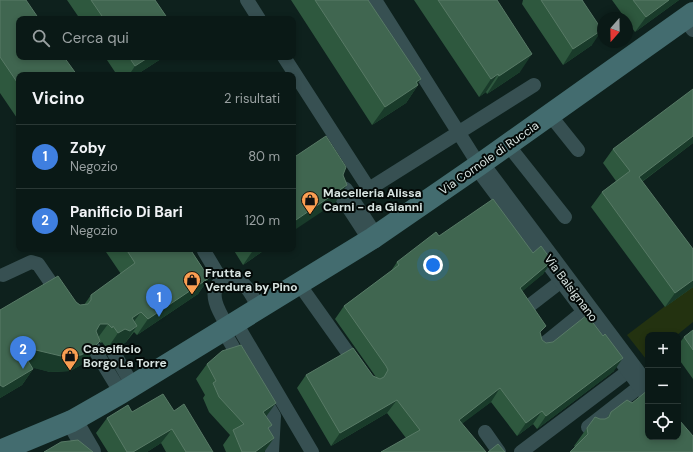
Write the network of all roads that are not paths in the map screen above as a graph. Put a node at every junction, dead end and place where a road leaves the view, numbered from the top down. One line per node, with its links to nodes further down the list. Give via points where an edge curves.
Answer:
1 (247, 0): 3 (lane)
2 (375, 0): 10 (lane)
3 (257, 16)
4 (690, 21): 9 (main road, Via Cornole di Ruccia)
5 (286, 60): 6 (lane)
6 (294, 72)
7 (296, 76): 10 (lane, via 369,189)
8 (534, 84): 10 (lane)
9 (550, 114): 11 (main road, Via Cornole di Ruccia); 12 (lane)
10 (459, 132): 13 (lane)
11 (508, 145): 13 (main road, Via Cornole di Ruccia); 15 (lane)
12 (578, 150)
13 (479, 165): 16 (main road, Via Cornole di Ruccia); 19 (street, Via Balsignano)
14 (343, 192): 16 (street)
15 (565, 217)
16 (373, 238): 21 (main road, Via Cornole di Ruccia)
17 (205, 252): 20 (lane)
18 (1, 274): 23 (lane, via 31,262 38,264)
19 (564, 279): 22 (lane); 25 (street, Via Balsignano)
20 (222, 281): 24 (lane, via 228,278 237,279 247,288); 26 (lane, via 217,286 215,295 220,314)
21 (299, 284): 24 (main road, Via Cornole di Ruccia); 30 (lane)
22 (529, 306)
23 (68, 307)
24 (259, 309): 26 (main road, Via Cornole di Ruccia)
25 (587, 309): 28 (lane); 31 (street, Via Balsignano)
26 (229, 327): 32 (main road, Via Cornole di Ruccia); 38 (lane, via 254,382 274,416); 39 (lane)
27 (93, 347): 32 (lane)
28 (539, 348)
29 (114, 353): 32 (lane)
30 (366, 378)
31 (641, 381): 34 (lane, via 588,427); 41 (lane)
32 (127, 389): 33 (main road, Via Cornole di Ruccia)
33 (72, 421): 36 (main road, Via Cornole di Ruccia); 37 (street)
34 (590, 429)
35 (484, 432): 40 (lane)
36 (0, 451)
37 (90, 452)
38 (272, 452)
39 (312, 452)
40 (499, 452)
41 (521, 452)

